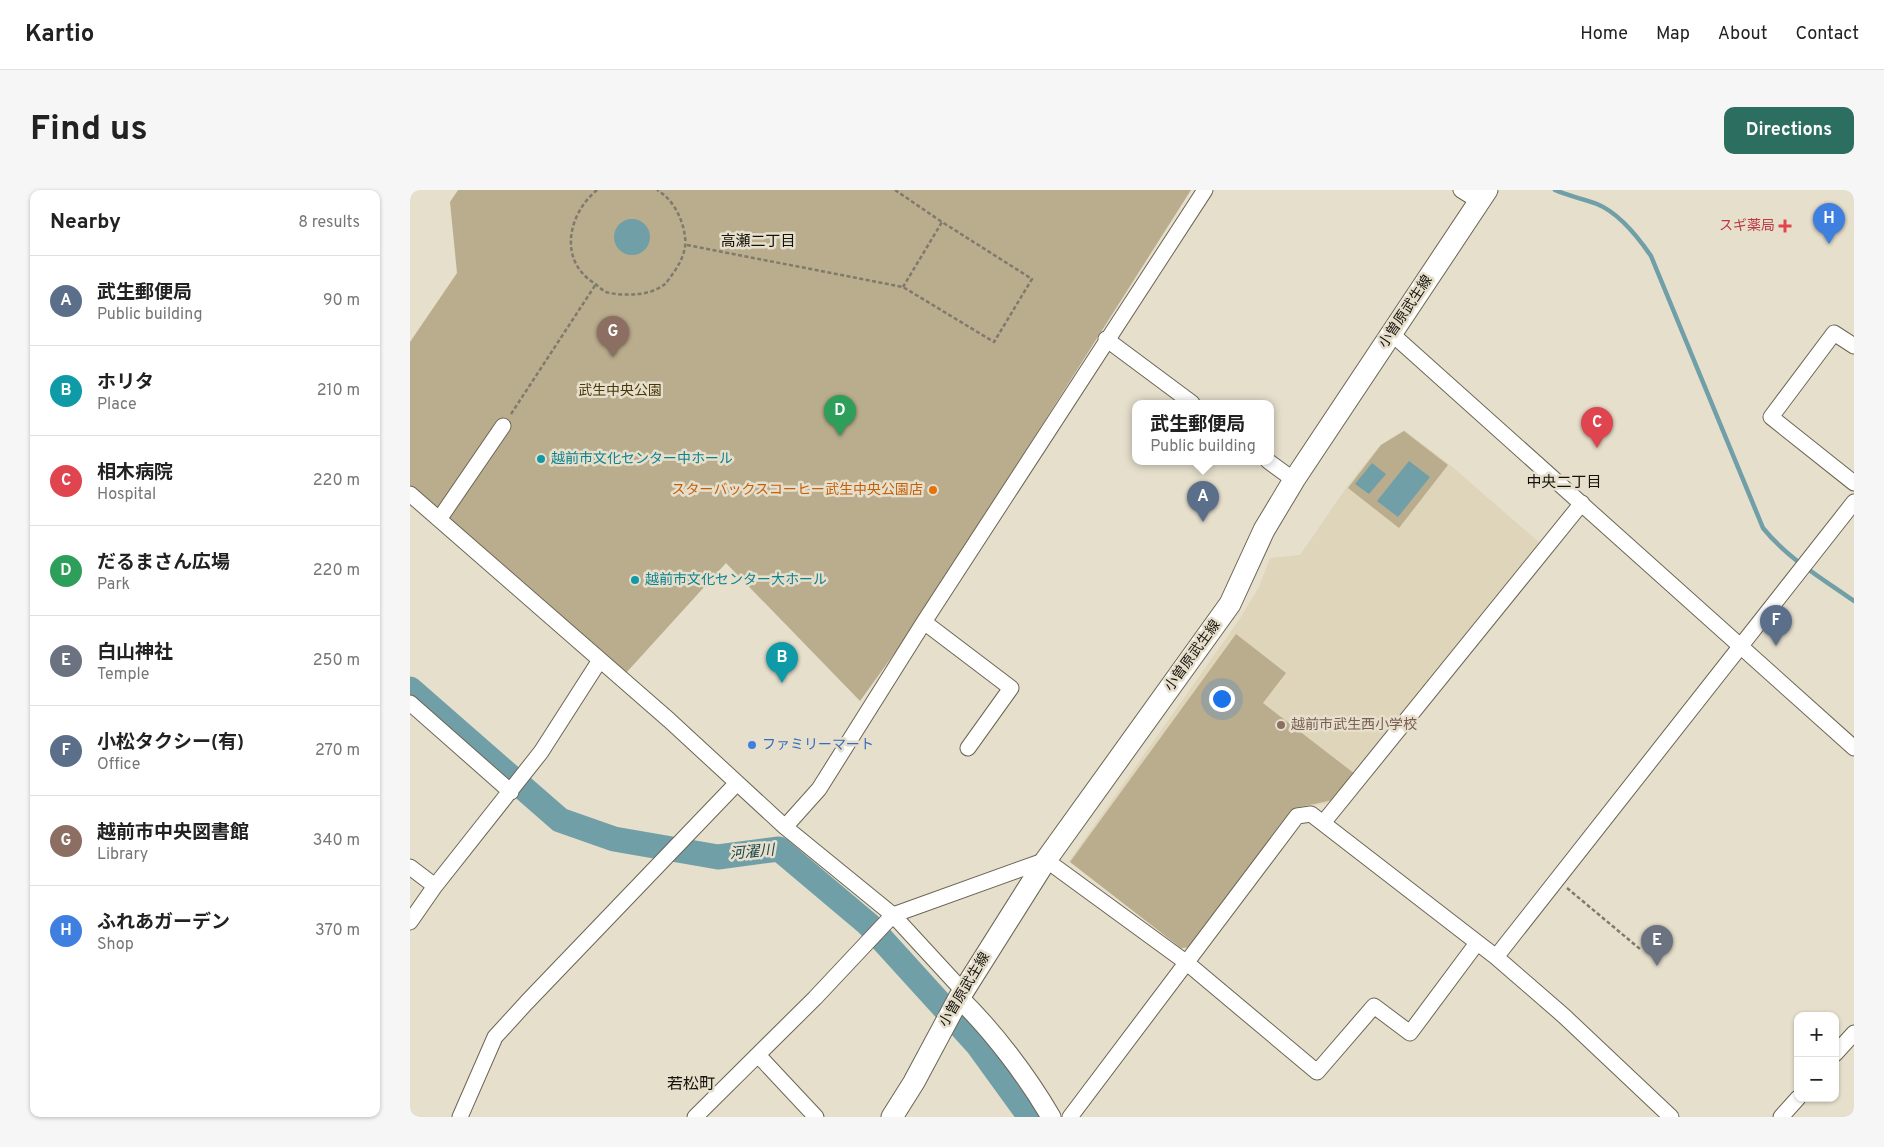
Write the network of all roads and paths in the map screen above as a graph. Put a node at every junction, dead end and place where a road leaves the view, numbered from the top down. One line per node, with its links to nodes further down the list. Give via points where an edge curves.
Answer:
1 (597, 190): 10 (path, via 578,210 571,229 570,247 585,278)
2 (657, 190): 6 (path)
3 (895, 190): 8 (path)
4 (1205, 190): 13 (street)
5 (1461, 190): 7 (street)
6 (663, 191): 9 (path, via 684,225)
7 (1483, 196): 12 (main road, 小曽原武生線)
8 (942, 222): 11 (path); 11 (path, via 1032,279 994,342)
9 (686, 245): 10 (path, via 679,266 664,285 644,294 605,292); 11 (path)
10 (596, 284): 16 (path)
11 (903, 287)
12 (1392, 334): 18 (main road, 小曽原武生線); 22 (street)
13 (1106, 339): 15 (street); 24 (street)
14 (1854, 346): 19 (street, via 1834,333 1771,417)
15 (1188, 400)
16 (503, 426): 23 (street)
17 (1273, 465): 18 (street)
18 (1294, 480): 34 (main road, 小曽原武生線, via 1264,530 1230,604)
19 (1854, 483)
20 (410, 494): 23 (street)
21 (1854, 502): 25 (street)
22 (1582, 503): 25 (street); 32 (street)
23 (440, 518): 26 (street)
24 (924, 622): 28 (street, via 1011,688); 33 (street, via 819,789)
25 (1740, 646): 29 (street); 36 (street)
26 (600, 660): 30 (street); 31 (street, via 541,752)
27 (410, 703): 31 (street)
28 (968, 748)
29 (1854, 748)
30 (737, 783): 33 (street); 49 (street, via 495,1037)
31 (511, 792): 37 (street)
32 (1323, 823): 40 (street); 43 (street, via 1311,814 1298,816)
33 (785, 827): 38 (street)
34 (1046, 860): 38 (street); 43 (street); 44 (main road, 小曽原武生線)
35 (410, 867): 37 (street)
36 (1557, 880): 41 (path); 42 (street)
37 (435, 886): 39 (street)
38 (893, 915): 44 (street); 47 (street)
39 (410, 922)
40 (1478, 943): 42 (street); 43 (street, via 1410,1033 1374,1006 1317,1072)
41 (1640, 950)
42 (1496, 957): 55 (street)
43 (1187, 964): 54 (street)
44 (957, 1002): 52 (main road, 小曽原武生線); 53 (street, via 975,1015 1030,1083)
45 (1854, 1033): 46 (street)
46 (1839, 1050)
47 (758, 1055): 50 (street); 51 (street)
48 (1794, 1102): 56 (street)
49 (460, 1117)
50 (695, 1117)
51 (816, 1117)
52 (892, 1117)
53 (1051, 1117)
54 (1070, 1117)
55 (1671, 1117)
56 (1781, 1117)

